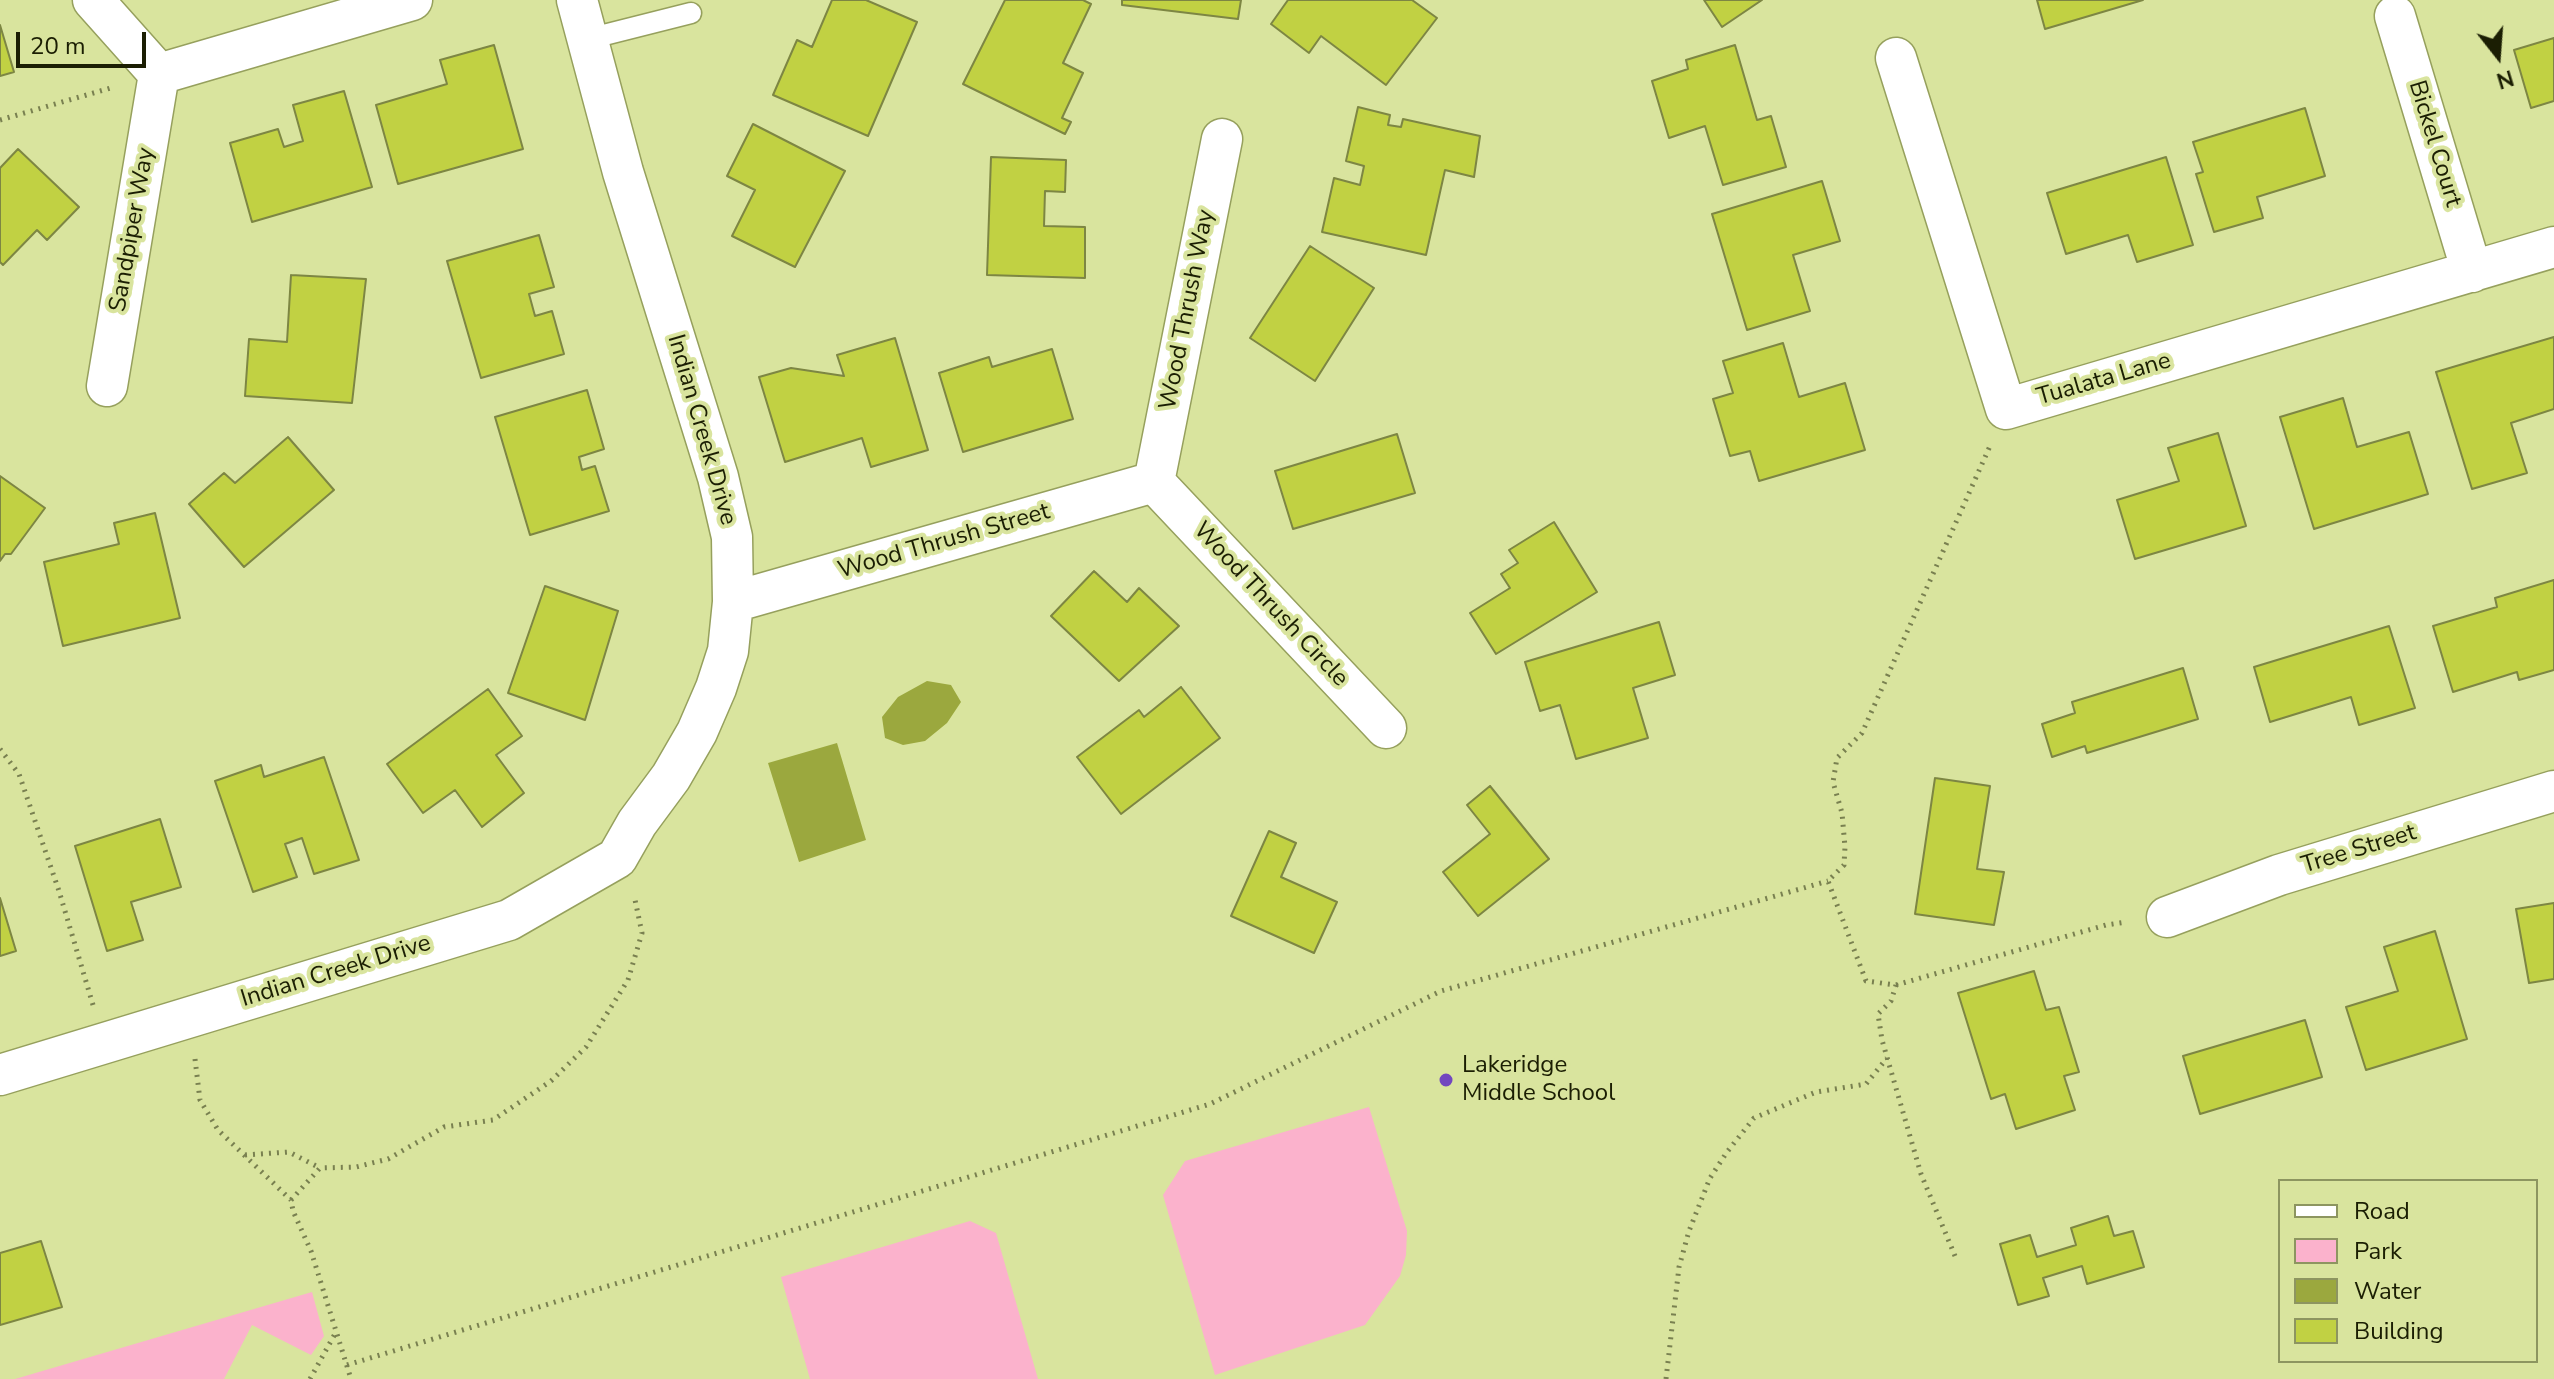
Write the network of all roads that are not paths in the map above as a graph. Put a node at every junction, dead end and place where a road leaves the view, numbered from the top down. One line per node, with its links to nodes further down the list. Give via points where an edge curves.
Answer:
1 (93, 0): 8 (street)
2 (412, 0): 8 (street)
3 (577, 0): 6 (street, Indian Creek Drive)
4 (2394, 8): 11 (street, Bickel Court)
5 (691, 13): 6 (lane)
6 (588, 39): 14 (street, Indian Creek Drive, via 623,172 718,477 732,537)
7 (1896, 58): 11 (street, Tualata Lane, via 2006,409)
8 (159, 74): 12 (street, Sandpiper Way)
9 (1222, 139): 13 (street, Wood Thrush Way)
10 (2554, 247): 11 (street, Tualata Lane)
11 (2472, 272)
12 (107, 386)
13 (1154, 482): 14 (street, Wood Thrush Street); 15 (street, Wood Thrush Circle)
14 (733, 602): 18 (street, Indian Creek Drive, via 728,651 703,717 617,858 509,920)
15 (1386, 728)
16 (2554, 791): 17 (street, Tree Street, via 2279,875)
17 (2167, 917)
18 (0, 1075)

